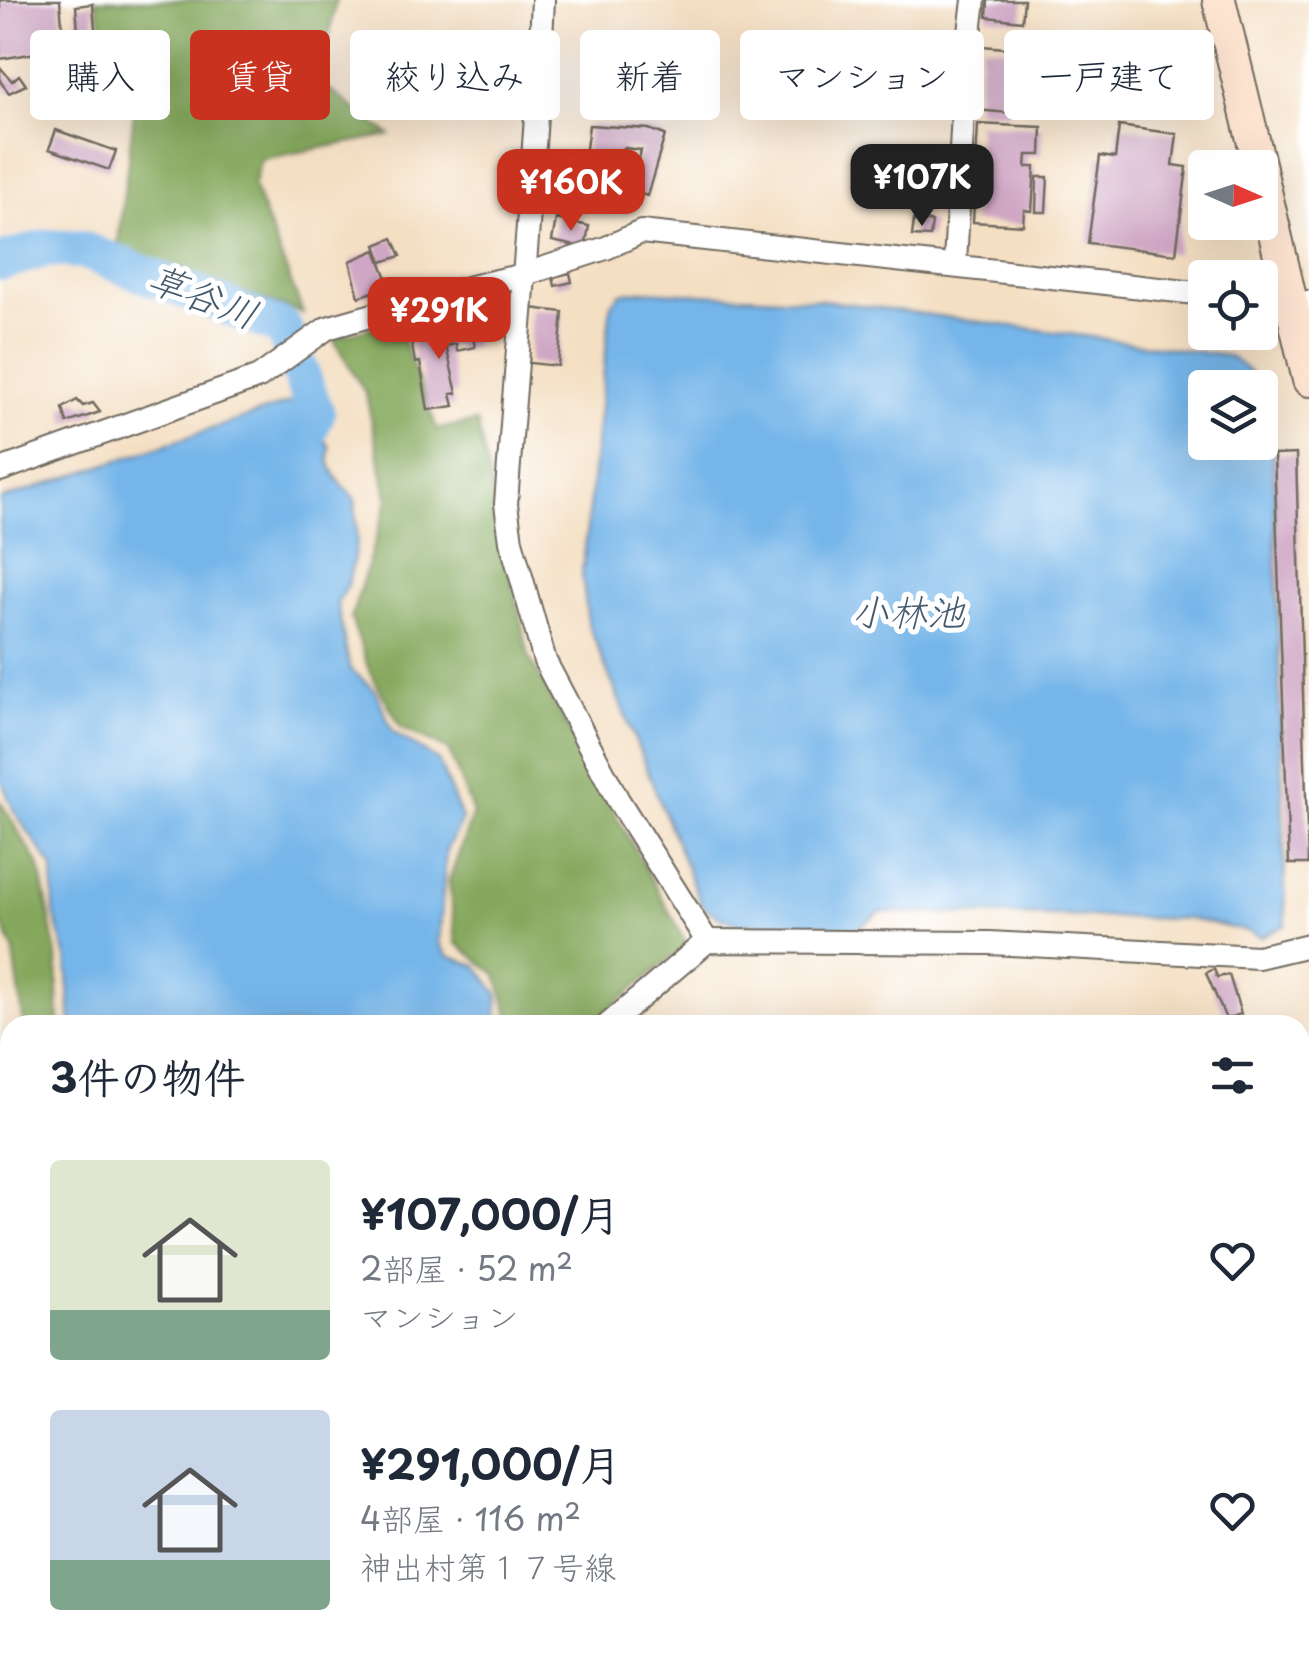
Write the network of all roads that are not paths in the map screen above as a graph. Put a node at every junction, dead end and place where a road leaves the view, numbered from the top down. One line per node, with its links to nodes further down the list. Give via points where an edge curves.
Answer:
1 (544, 0): 7 (street)
2 (974, 0): 6 (street)
3 (1218, 0): 4 (main road)
4 (1256, 150)
5 (1278, 227): 9 (main road)
6 (955, 264): 7 (street, via 641,232); 8 (street)
7 (523, 275): 11 (street, via 327,328 259,377); 12 (street, via 506,504 510,542 545,661 618,800)
8 (1188, 292)
9 (1301, 303): 10 (main road)
10 (1309, 380)
11 (0, 470)
12 (707, 940): 13 (street, via 989,943 1258,957); 14 (street)
13 (1309, 945)
14 (620, 1015)

